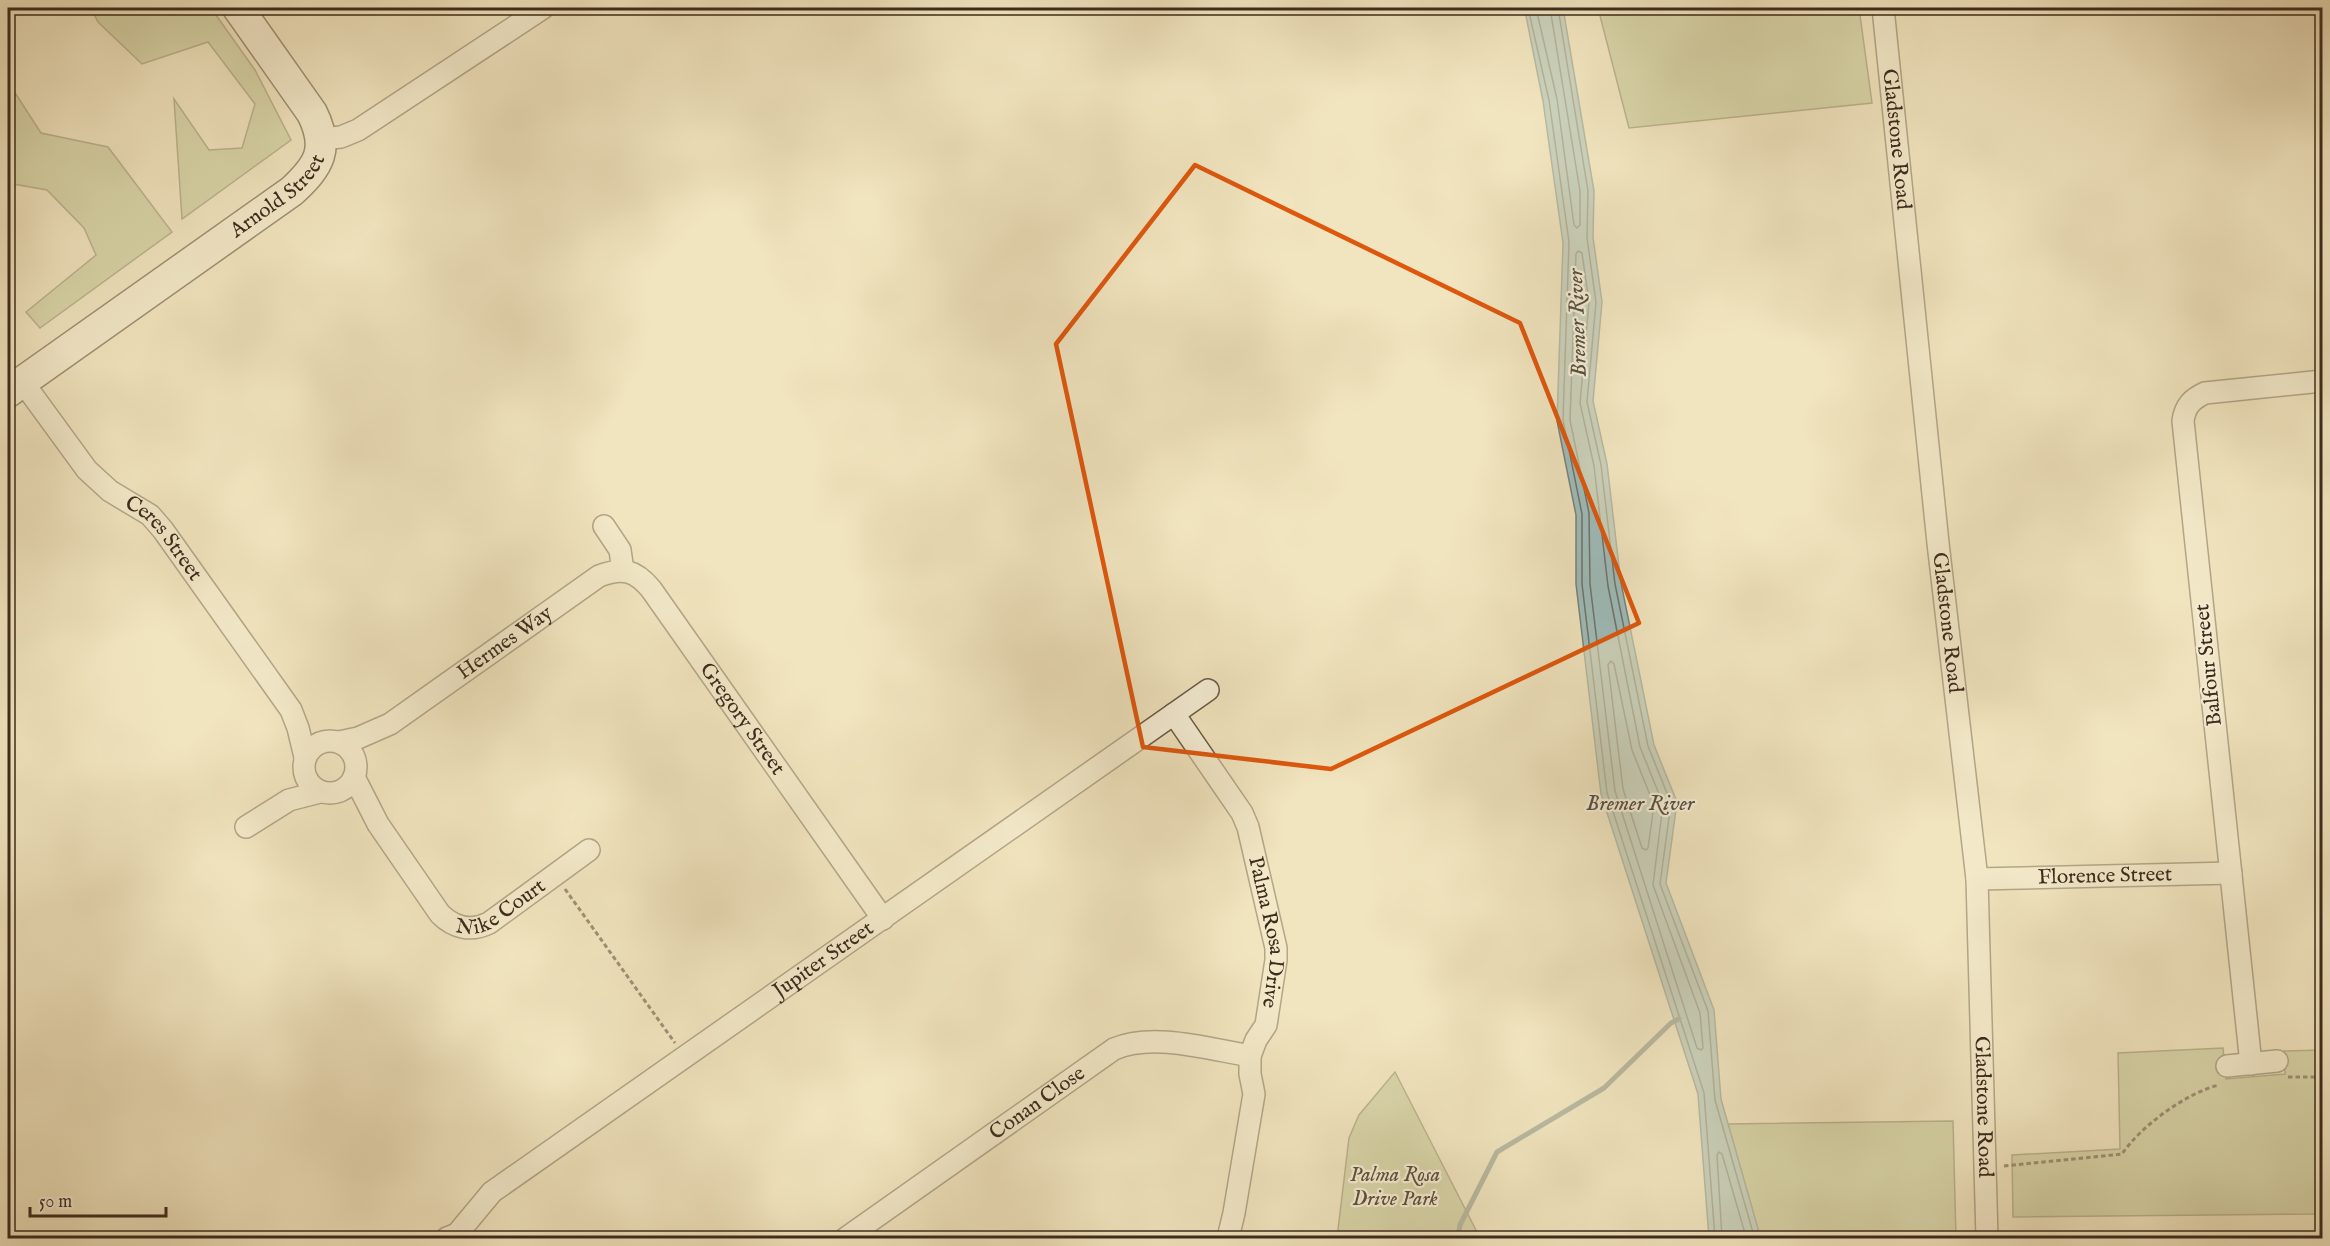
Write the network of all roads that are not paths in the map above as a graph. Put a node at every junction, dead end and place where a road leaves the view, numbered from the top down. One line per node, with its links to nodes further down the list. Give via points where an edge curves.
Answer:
1 (238, 8): 4 (main road, via 312,113)
2 (543, 8): 4 (street, Arnold Street, via 358,130)
3 (1883, 8): 22 (street, Gladstone Road)
4 (322, 139): 6 (main road, Arnold Street, via 317,163 292,191)
5 (2322, 381): 21 (street, Balfour Street, via 2205,393 2190,403 2184,414)
6 (15, 386): 10 (street, Ceres Street, via 87,470 110,491 150,515 163,530)
7 (604, 526): 8 (street, via 620,550)
8 (623, 571): 12 (street, Hermes Way, via 599,576); 23 (street, Gregory Street, via 642,578 651,590)
9 (1208, 690): 11 (street, Jupiter Street)
10 (291, 710): 13 (street, Ceres Street); 14 (street, Ceres Street)
11 (1174, 714): 23 (street, Jupiter Street); 24 (street, Palma Rosa Drive, via 1242,813 1276,948 1266,1025)
12 (390, 724): 13 (street, Hermes Way, via 358,738); 15 (street, Hermes Way)
13 (335, 741): 14 (street, via 315,745); 15 (street, via 352,753)
14 (304, 761): 16 (street, via 307,782); 17 (street)
15 (355, 773): 16 (street, via 350,784); 18 (street, Nike Court)
16 (328, 792): 17 (street); 18 (street, Nike Court, via 349,800)
17 (274, 807): 19 (street)
18 (378, 824): 20 (street, Nike Court, via 440,914 458,926 480,928 489,923)
19 (246, 827)
20 (589, 850)
21 (2231, 873): 22 (street, Florence Street); 25 (street, Balfour Street)
22 (1977, 879): 31 (street, Gladstone Road)
23 (883, 919): 28 (street, Jupiter Street, via 492,1192)
24 (1250, 1056): 29 (street, Conan Close, via 1154,1040 1126,1043); 30 (street, via 1254,1094)
25 (2251, 1064): 26 (street); 27 (street)
26 (2282, 1069)
27 (2227, 1075)
28 (455, 1237)
29 (846, 1239)
30 (1228, 1239)
31 (1987, 1239)

